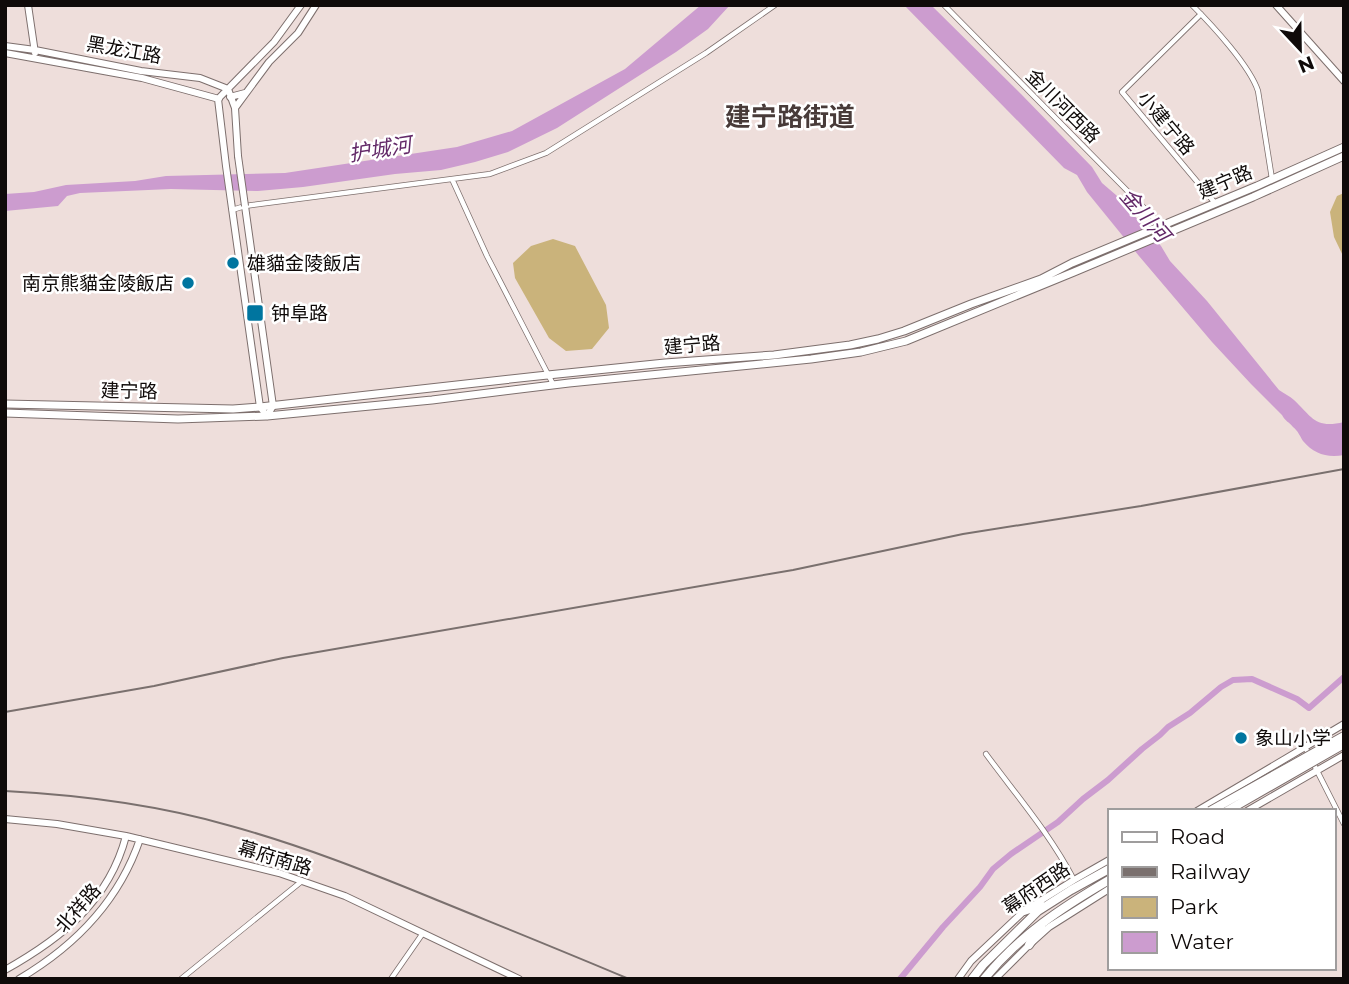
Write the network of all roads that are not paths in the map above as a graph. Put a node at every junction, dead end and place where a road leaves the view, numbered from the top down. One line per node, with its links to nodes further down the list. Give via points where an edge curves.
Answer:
1 (28, 5): 10 (street)
2 (301, 5): 14 (street)
3 (316, 5): 15 (street, via 298,33)
4 (775, 5): 20 (street, via 546,152 490,174)
5 (944, 5): 25 (street, 金川河西路)
6 (1276, 5): 13 (street)
7 (1196, 7): 8 (street)
8 (1201, 14): 21 (street, via 1254,80); 22 (street, 小建宁路, via 1122,92)
9 (5, 46): 10 (street, 黑龙江路)
10 (35, 50): 12 (street); 14 (street, 黑龙江路, via 200,78)
11 (5, 52): 12 (street, 黑龙江路)
12 (34, 59): 16 (street, 黑龙江路, via 142,78)
13 (1344, 81)
14 (230, 93): 15 (street); 16 (street); 17 (street)
15 (245, 93): 17 (street)
16 (218, 99): 24 (street)
17 (235, 108): 23 (street, bridge)
18 (1344, 147): 21 (main road, 建宁路)
19 (1344, 156): 26 (main road, 建宁路)
20 (452, 179): 23 (street); 27 (street)
21 (1272, 179): 22 (main road, 建宁路)
22 (1216, 203): 25 (main road, 建宁路)
23 (245, 206): 24 (street); 30 (street)
24 (233, 210): 31 (street)
25 (1161, 226): 26 (main road, 建宁路, via 1072,263)
26 (1042, 282): 27 (main road, 建宁路, via 904,331 850,345); 28 (main road, 建宁路, via 905,341 861,352)
27 (548, 375): 28 (street); 30 (main road, 建宁路)
28 (554, 385): 33 (main road, 建宁路)
29 (5, 404): 31 (main road, 建宁路)
30 (273, 406): 31 (main road, 建宁路); 33 (street)
31 (260, 407): 33 (street)
32 (5, 413): 33 (main road, 建宁路, via 178,419)
33 (267, 416)
34 (1344, 724): 36 (street)
35 (1343, 739): 37 (street, via 1339,746); 39 (street); 44 (highway, bridge); 45 (highway, bridge)
36 (1305, 747): 39 (street); 40 (street)
37 (1344, 753): 41 (street)
38 (986, 754): 54 (street)
39 (1310, 758): 41 (street)
40 (1271, 767): 42 (street, via 1284,773); 43 (street)
41 (1318, 771): 42 (street); 48 (street)
42 (1286, 789): 46 (street)
43 (1201, 809)
44 (1214, 809)
45 (1230, 809)
46 (1251, 809)
47 (5, 819): 49 (street, 幕府南路)
48 (1344, 824)
49 (126, 836): 50 (street, 幕府南路); 53 (street, 北祥路)
50 (139, 839): 55 (street, 幕府南路); 57 (street, 北祥路)
51 (1108, 861): 54 (street, 幕府西路)
52 (1108, 870): 59 (highway, 幕府西路)
53 (109, 878): 57 (street, via 117,877); 64 (street, 北祥路, via 93,902 60,935)
54 (1074, 880): 60 (street, 幕府西路)
55 (302, 881): 62 (street, 幕府南路); 67 (street)
56 (1108, 881): 61 (highway, 幕府西路)
57 (119, 883): 66 (street, 北祥路, via 86,928)
58 (1108, 890): 63 (street, 幕府西路, via 1049,927)
59 (1054, 901): 60 (highway); 70 (highway, 幕府西路, via 1038,911)
60 (1024, 911): 69 (street, 幕府西路)
61 (1047, 918): 63 (highway); 71 (highway, 幕府西路)
62 (423, 933): 65 (street, 幕府南路); 68 (street)
63 (1030, 945): 72 (street, 幕府西路)
64 (5, 970)
65 (514, 978)
66 (19, 979)
67 (181, 979)
68 (391, 979)
69 (958, 979)
70 (972, 979)
71 (985, 979)
72 (995, 979)

